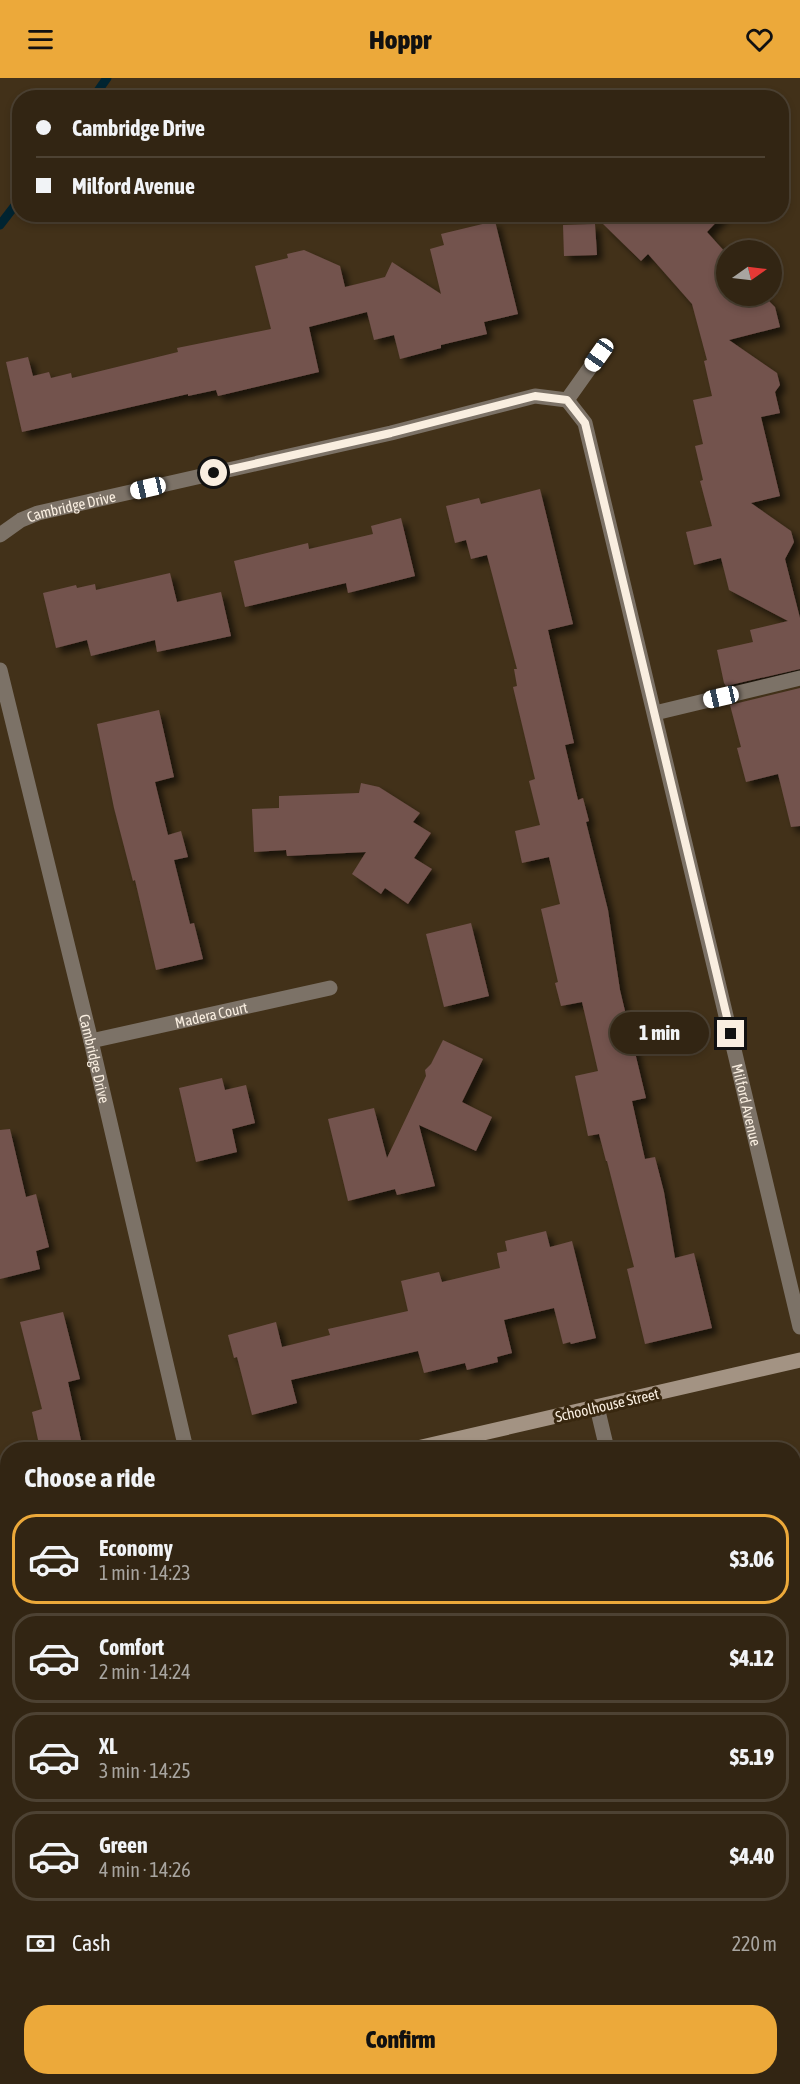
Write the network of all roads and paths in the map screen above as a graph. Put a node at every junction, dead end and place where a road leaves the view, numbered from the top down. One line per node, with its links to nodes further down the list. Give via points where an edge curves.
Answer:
1 (599, 355): 2 (street)
2 (567, 400): 3 (street, Cambridge Drive, via 535,396 391,433 50,510 21,520); 6 (street, Milford Avenue, via 585,423)
3 (0, 534)
4 (0, 670): 8 (street, Cambridge Drive)
5 (800, 678): 6 (street)
6 (655, 713): 9 (street, Milford Avenue)
7 (330, 988): 8 (street, Madera Court)
8 (91, 1041): 12 (street, Cambridge Drive)
9 (800, 1327)
10 (800, 1360): 11 (street, Schoolhouse Street)
11 (597, 1407): 13 (street, Schoolhouse Street); 14 (street)
12 (184, 1442)
13 (444, 1442)
14 (606, 1442)

